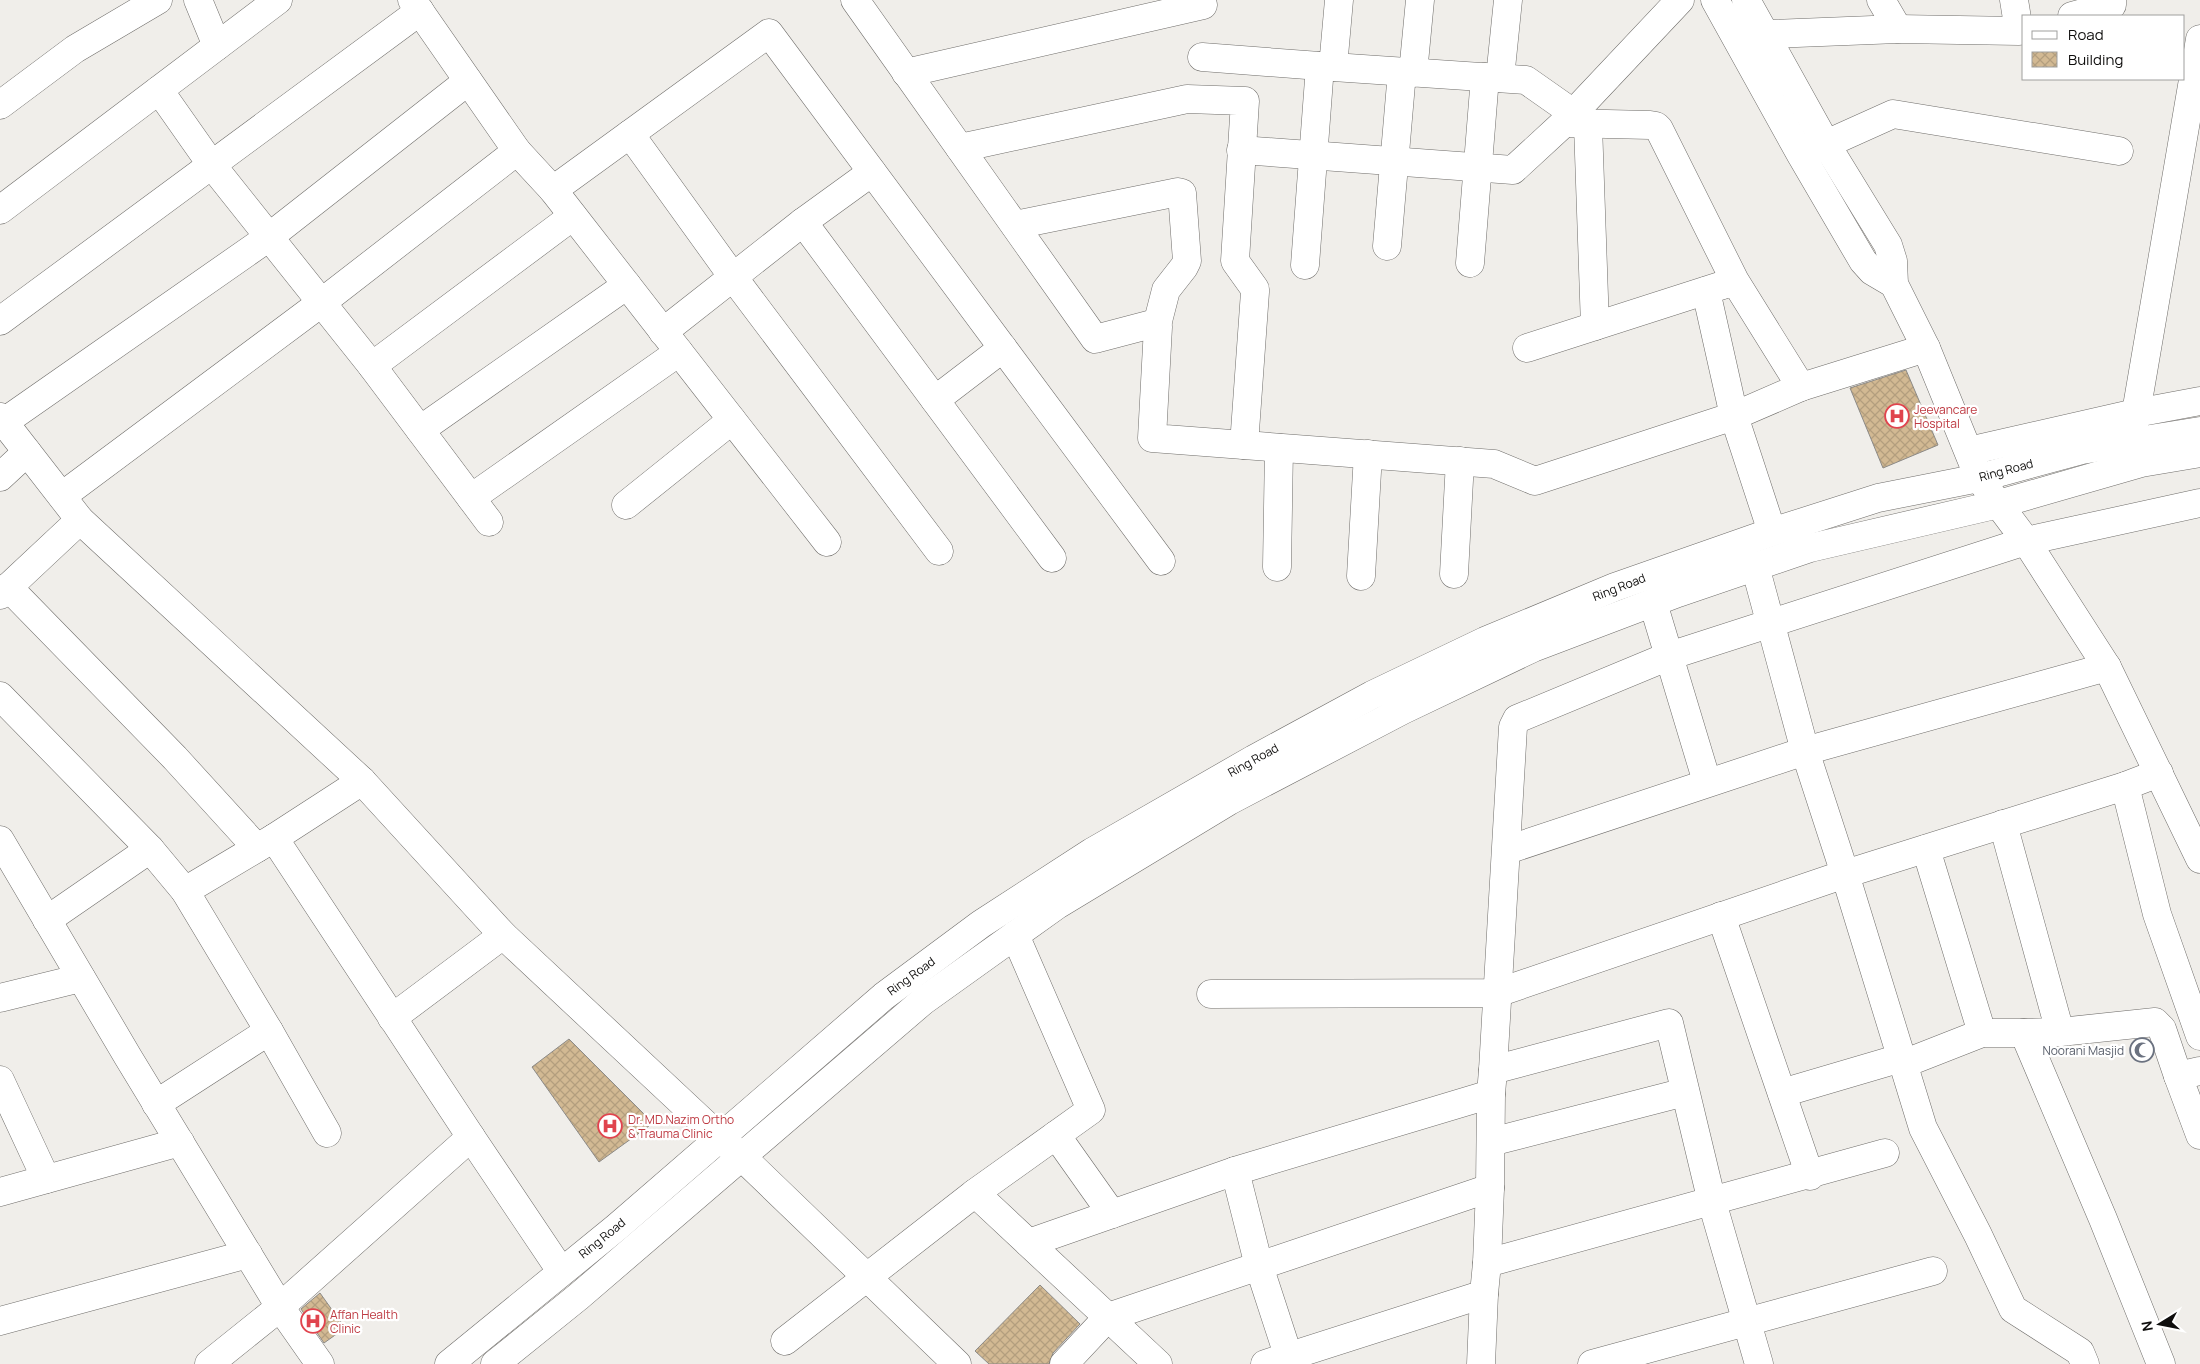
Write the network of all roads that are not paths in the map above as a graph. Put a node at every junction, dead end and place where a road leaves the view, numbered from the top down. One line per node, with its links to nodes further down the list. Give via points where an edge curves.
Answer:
1 (158, 0): 30 (main road, via 75,49)
2 (198, 0): 22 (main road)
3 (278, 0): 22 (main road)
4 (855, 0): 26 (main road)
5 (1339, 0): 24 (main road)
6 (1420, 0): 25 (main road)
7 (1508, 0): 27 (main road)
8 (1680, 0): 31 (main road)
9 (1715, 0): 20 (main road)
10 (1746, 0): 19 (main road)
11 (1881, 0): 17 (main road)
12 (2014, 0): 18 (main road)
13 (2112, 0): 16 (main road, via 2112,5)
14 (1203, 5): 26 (main road)
15 (416, 6): 28 (main road); 42 (main road)
16 (2076, 15)
17 (1898, 29): 18 (main road); 19 (main road)
18 (2022, 31)
19 (1766, 34): 20 (main road); 34 (main road)
20 (1735, 35): 39 (main road)
21 (2200, 38): 33 (main road)
22 (217, 46): 29 (main road)
23 (1202, 57): 24 (main road)
24 (1327, 67): 25 (main road); 40 (main road)
25 (1407, 72): 27 (main road); 41 (main road)
26 (906, 73): 35 (main road)
27 (1493, 78): 31 (main road, via 1526,80); 43 (main road)
28 (468, 80): 36 (main road); 50 (main road)
29 (159, 90): 42 (main road); 46 (main road)
30 (0, 105)
31 (1575, 120): 43 (main road, via 1517,168); 55 (main road, via 1650,125 1659,129); 62 (main road)
32 (630, 134): 44 (main road, via 769,33); 45 (main road); 54 (main road)
33 (2192, 134): 71 (main road)
34 (1826, 144): 38 (main road, via 1892,114); 39 (main road); 56 (main road, via 1888,245 1893,261)
35 (960, 148): 37 (main road, via 1187,99 1244,101); 49 (main road)
36 (517, 150): 45 (main road); 59 (main road)
37 (1241, 150): 40 (main road); 78 (main road, via 1236,261 1255,289)
38 (2119, 151)
39 (1801, 155): 56 (main road, via 1863,261 1872,271)
40 (1313, 156): 41 (main road); 53 (main road)
41 (1394, 160): 43 (main road); 51 (main road)
42 (212, 164): 50 (main road); 60 (main road)
43 (1478, 167): 52 (main road)
44 (872, 172): 48 (main road); 64 (main road)
45 (553, 190): 47 (main road)
46 (0, 210)
47 (573, 216): 57 (main road); 67 (main road)
48 (803, 222): 54 (main road); 69 (main road)
49 (1015, 225): 61 (main road, via 1095,339); 61 (main road, via 1182,193 1187,261 1166,290)
50 (268, 237): 59 (main road); 73 (main road)
51 (1387, 246)
52 (1470, 264)
53 (1305, 265)
54 (733, 277): 63 (main road); 97 (main road)
55 (1735, 281): 58 (main road); 68 (main road)
56 (1894, 284): 66 (main road)
57 (627, 285): 63 (main road); 75 (main road)
58 (1706, 291): 62 (main road); 72 (main road)
59 (321, 303): 67 (main road); 87 (main road)
60 (0, 321)
61 (1157, 325): 78 (main road, via 1152,438)
62 (1595, 326): 65 (main road)
63 (671, 342): 74 (main road); 88 (main road)
64 (1003, 348): 69 (main road); 99 (main road)
65 (1527, 348)
66 (1926, 348): 68 (main road); 80 (main road)
67 (372, 366): 75 (main road)
68 (1801, 388): 72 (main road)
69 (935, 400): 98 (main road)
70 (2200, 401): 71 (main road)
71 (2136, 413): 77 (main road); 80 (main road)
72 (1734, 416): 84 (main road, via 1535,481 1494,464); 94 (main road)
73 (2, 420): 81 (main road)
74 (732, 420): 91 (main road); 96 (main road)
75 (420, 430): 88 (main road)
76 (2200, 431): 77 (main road, Ring Road)
77 (2131, 442): 86 (main road, Ring Road, via 2082,450)
78 (1244, 445): 79 (main road)
79 (1280, 448): 83 (main road); 101 (main road)
80 (1968, 451): 86 (main road)
81 (27, 452): 85 (main road); 87 (main road)
82 (2200, 453): 90 (main road, Ring Road, via 2141,463)
83 (1368, 454): 84 (main road); 103 (main road)
84 (1460, 461): 102 (main road)
85 (0, 477)
86 (1979, 478): 90 (main road); 94 (main road, Ring Road, via 1878,498)
87 (62, 496): 92 (main road)
88 (471, 498): 93 (main road)
89 (2200, 503): 95 (main road)
90 (1999, 504): 95 (main road); 100 (main road, Ring Road, via 1810,548)
91 (626, 505)
92 (80, 520): 104 (main road); 112 (main road)
93 (489, 522)
94 (1772, 532): 149 (main road, Ring Road, via 1615,587 1485,641 1364,700 1100,847 981,924 884,996)
95 (2026, 541): 106 (main road); 108 (main road)
96 (827, 542)
97 (939, 552)
98 (1052, 558)
99 (1161, 561)
100 (1754, 566): 105 (main road, Ring Road); 106 (main road)
101 (1277, 567)
102 (1454, 574)
103 (1361, 576)
104 (4, 591): 117 (main road)
105 (1653, 603): 107 (main road); 128 (main road, Ring Road, via 1532,648 1403,710 1229,801 1057,904)
106 (1771, 622): 107 (main road); 110 (main road)
107 (1669, 656): 113 (main road); 120 (main road, via 1517,719 1513,727)
108 (2107, 667): 110 (main road); 111 (main road)
109 (0, 696): 118 (main road)
110 (1805, 751): 113 (main road); 123 (main road)
111 (2159, 773): 114 (main road); 121 (main road)
112 (362, 781): 117 (main road); 127 (main road)
113 (1707, 782): 120 (main road)
114 (2125, 786): 115 (main road); 138 (main road, via 2157,914)
115 (2004, 824): 119 (main road); 135 (main road)
116 (0, 840): 122 (main road)
117 (265, 843): 124 (main road); 133 (main road)
118 (150, 849): 124 (main road); 126 (main road)
119 (1926, 849): 123 (main road); 136 (main road)
120 (1507, 850): 130 (main road)
121 (2200, 859)
122 (8, 868): 126 (main road)
123 (1845, 874): 125 (main road); 139 (main road)
124 (185, 891): 134 (main road)
125 (1721, 916): 130 (main road); 144 (main road)
126 (47, 920): 129 (main road)
127 (503, 935): 133 (main road); 149 (main road)
128 (1015, 935): 147 (main road, via 1091,1110); 154 (main road, Ring Road, via 923,1001)
129 (81, 978): 132 (main road); 145 (main road)
130 (1497, 993): 131 (main road); 142 (main road)
131 (1211, 994)
132 (0, 998)
133 (392, 1018): 150 (main road)
134 (269, 1031): 145 (main road); 146 (main road)
135 (2060, 1032): 137 (main road); 140 (main road, via 2155,1022)
136 (1982, 1033): 137 (main road); 139 (main road)
137 (2024, 1033): 188 (main road)
138 (2200, 1036)
139 (1902, 1061): 144 (main road); 187 (main road, via 1923,1128 2013,1309 2080,1352)
140 (2189, 1073): 148 (main road)
141 (0, 1080): 157 (main road)
142 (1492, 1082): 143 (main road, via 1669,1023); 152 (main road); 155 (main road)
143 (1685, 1092): 152 (main road); 161 (main road)
144 (1782, 1093): 156 (main road)
145 (156, 1104): 151 (main road)
146 (328, 1132)
147 (1056, 1135): 160 (main road); 162 (main road)
148 (2200, 1135)
149 (719, 1137): 154 (main road); 167 (main road, Ring Road, via 617,1227)
150 (471, 1138): 167 (main road); 171 (main road)
151 (180, 1142): 157 (main road); 164 (main road)
152 (1491, 1142): 158 (main road)
153 (1885, 1154): 156 (main road)
154 (742, 1157): 169 (main road); 180 (main road, Ring Road)
155 (1235, 1171): 162 (main road); 166 (main road)
156 (1810, 1176): 161 (main road)
157 (46, 1179): 159 (main road)
158 (1490, 1188): 165 (main road); 166 (main road)
159 (0, 1192)
160 (975, 1193): 163 (main road); 169 (main road)
161 (1712, 1202): 165 (main road); 173 (main road)
162 (1112, 1214): 163 (main road)
163 (1029, 1243): 172 (main road)
164 (248, 1254): 171 (main road); 174 (main road)
165 (1486, 1263): 170 (main road)
166 (1259, 1266): 172 (main road); 176 (main road)
167 (561, 1271): 179 (main road, Ring Road)
168 (1933, 1271): 173 (main road)
169 (866, 1277): 175 (main road); 181 (main road)
170 (1484, 1294): 176 (main road); 184 (main road)
171 (280, 1307): 177 (main road); 178 (main road)
172 (1108, 1317): 182 (main road); 183 (main road)
173 (1746, 1320): 185 (main road); 186 (main road)
174 (0, 1321)
175 (784, 1341)
176 (1282, 1361)
177 (209, 1364)
178 (320, 1364)
179 (449, 1364)
180 (495, 1364)
181 (957, 1364)
182 (1064, 1364)
183 (1158, 1364)
184 (1480, 1364)
185 (1592, 1364)
186 (1759, 1364)
187 (2086, 1364)
188 (2161, 1364)

